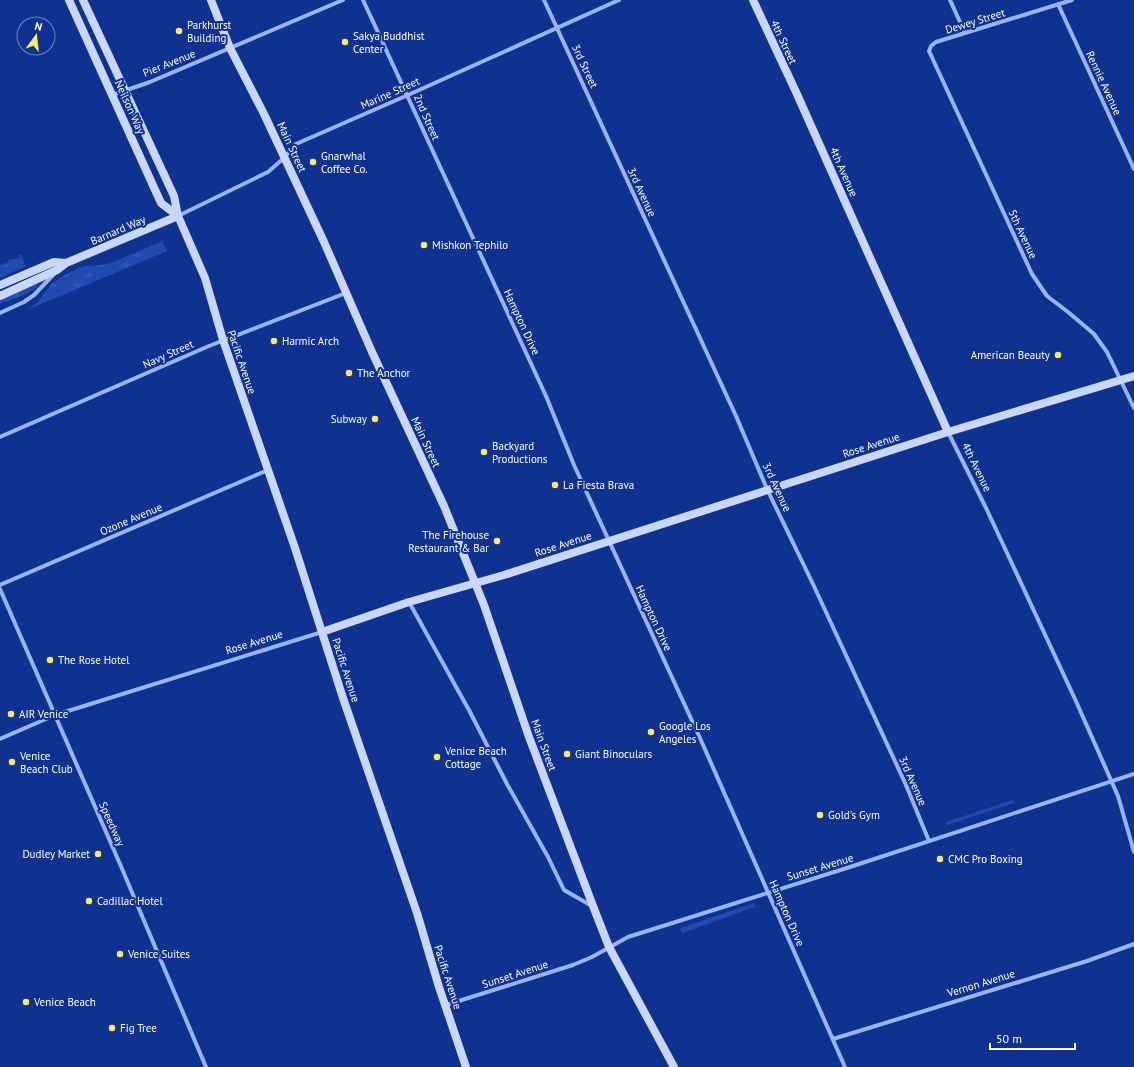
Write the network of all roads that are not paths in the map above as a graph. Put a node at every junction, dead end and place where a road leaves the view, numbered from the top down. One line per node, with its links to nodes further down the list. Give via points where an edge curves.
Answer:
1 (69, 0): 18 (street, Neilson Way)
2 (83, 0): 16 (street, Neilson Way)
3 (211, 0): 15 (street, Main Street)
4 (343, 0): 15 (street, Pier Avenue)
5 (363, 0): 19 (street, 2nd Street)
6 (544, 0): 12 (street, 3rd Street)
7 (619, 0): 12 (street, Marine Street)
8 (753, 0): 17 (street, 4th Street)
9 (950, 0): 13 (street)
10 (1072, 0): 11 (street, Dewey Street)
11 (1058, 4): 13 (street, Dewey Street); 22 (street, Rennie Avenue)
12 (557, 28): 19 (street, Marine Street); 20 (street, 3rd Street)
13 (965, 33): 14 (street, Dewey Street)
14 (931, 46): 34 (street, 5th Avenue, via 930,56 1032,274 1047,296 1094,334 1107,352)
15 (230, 48): 16 (street, Pier Avenue); 21 (street, Main Street)
16 (126, 90): 18 (street, Pier Avenue); 24 (street, Neilson Way, via 174,196)
17 (796, 92): 36 (street, 4th Avenue)
18 (112, 95): 24 (street, Neilson Way, via 161,203)
19 (408, 95): 21 (street, Marine Street, via 296,144); 23 (street, 2nd Street)
20 (608, 140): 39 (street, 3rd Avenue, via 736,416)
21 (284, 158): 24 (street, Marine Street, via 268,172); 29 (street, Main Street)
22 (1134, 169)
23 (444, 177): 40 (street, Hampton Drive, via 546,396)
24 (178, 216): 25 (street, Barnard Way); 27 (street, Neilson Way)
25 (66, 263): 26 (street, Barnard Way); 28 (street, Barnard Way, via 54,262)
26 (57, 270): 30 (street, Barnard Way); 31 (street, Barnard Way, via 34,295)
27 (205, 278): 32 (street, Pacific Avenue)
28 (0, 285)
29 (346, 293): 32 (street, Navy Street); 41 (street, Main Street, via 444,506)
30 (0, 296)
31 (0, 313)
32 (223, 340): 37 (street, Navy Street); 38 (street, Pacific Avenue)
33 (1134, 376): 34 (street, Rose Avenue)
34 (1120, 380): 35 (street, 5th Avenue); 36 (street, Rose Avenue)
35 (1134, 408)
36 (948, 432): 39 (street, Rose Avenue); 49 (street, 4th Avenue, via 987,510)
37 (0, 437)
38 (268, 470): 42 (street, Ozone Avenue); 45 (street, Pacific Avenue)
39 (767, 489): 40 (street, Rose Avenue); 50 (street, 3rd Avenue, via 906,785)
40 (609, 541): 41 (street, Rose Avenue); 52 (street, Hampton Drive, via 700,738)
41 (475, 583): 44 (street, Rose Avenue); 53 (street, Main Street, via 529,737)
42 (0, 585)
43 (0, 589): 46 (street, Speedway)
44 (409, 602): 45 (street, Rose Avenue); 53 (street, via 564,890)
45 (322, 632): 46 (street, Rose Avenue); 56 (street, Pacific Avenue)
46 (55, 716): 47 (street, Rose Avenue); 58 (street, Speedway)
47 (0, 739)
48 (1134, 774): 49 (street, Sunset Avenue)
49 (1111, 781): 50 (street, Sunset Avenue); 51 (street, 4th Avenue, via 1118,796)
50 (929, 841): 52 (street, Sunset Avenue)
51 (1134, 852)
52 (767, 892): 55 (street, Sunset Avenue, via 628,937); 57 (street, Hampton Drive)
53 (593, 906): 55 (street, Main Street)
54 (1134, 944): 57 (street, Vernon Avenue)
55 (609, 947): 56 (street, Sunset Avenue, via 573,964); 60 (street, Main Street)
56 (446, 1005): 59 (street, Pacific Avenue)
57 (833, 1039): 61 (street, Hampton Drive)
58 (206, 1067)
59 (466, 1067)
60 (674, 1067)
61 (845, 1067)

